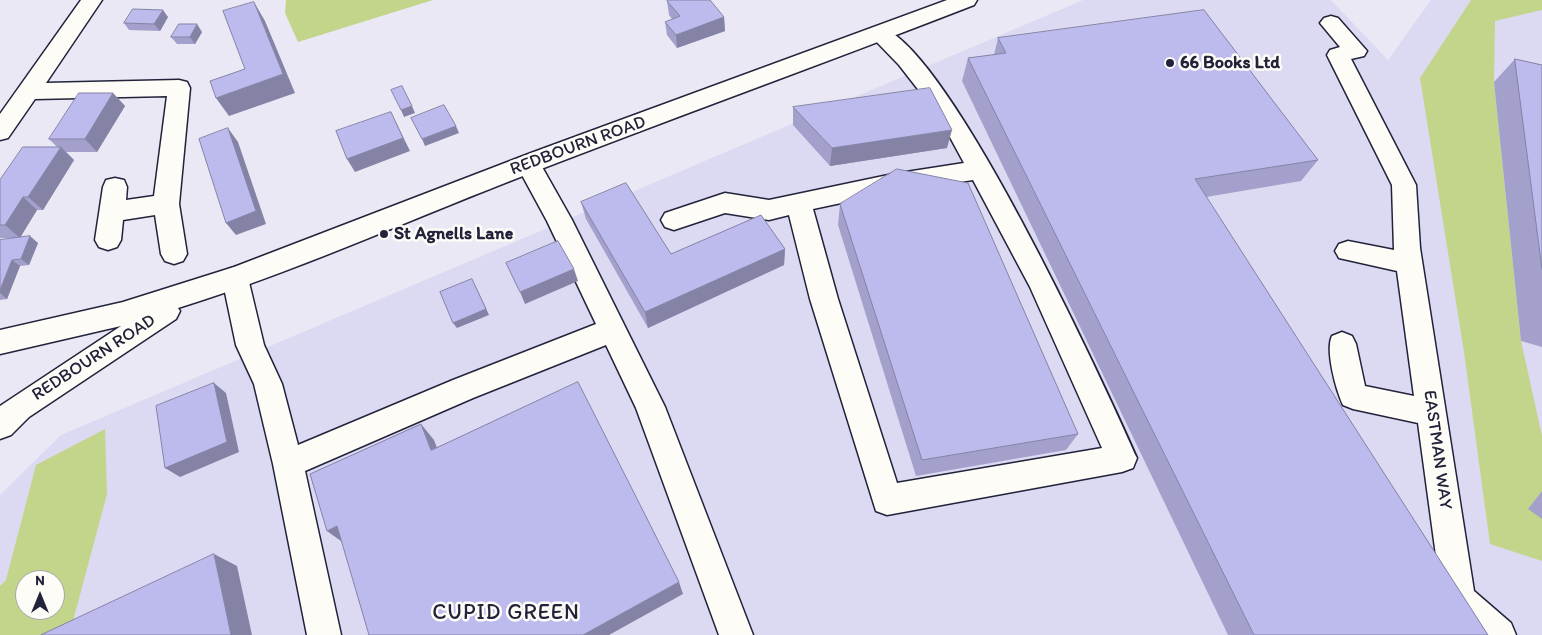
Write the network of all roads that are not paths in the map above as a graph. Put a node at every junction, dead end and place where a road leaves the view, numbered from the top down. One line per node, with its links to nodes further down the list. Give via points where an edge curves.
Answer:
1 (92, 0): 5 (main road)
2 (967, 0): 4 (main road, REDBOURN ROAD)
3 (1331, 23): 17 (main road, EASTMAN WAY, via 1356,51 1338,55 1404,185)
4 (880, 34): 7 (main road, REDBOURN ROAD); 8 (main road, via 907,60 947,111)
5 (30, 91): 6 (main road); 11 (main road, via 179,88)
6 (0, 132)
7 (528, 164): 18 (main road, REDBOURN ROAD); 20 (main road)
8 (980, 170): 10 (main road, via 893,182); 10 (main road, via 1042,284 1122,458 887,500 824,299)
9 (114, 186): 12 (main road)
10 (799, 203): 13 (main road, via 769,210 725,203)
11 (166, 204): 12 (main road); 16 (main road)
12 (111, 212): 14 (main road)
13 (674, 220)
14 (108, 240)
15 (1348, 251): 17 (main road)
16 (174, 254)
17 (1408, 255): 23 (main road, EASTMAN WAY)
18 (235, 278): 19 (main road, REDBOURN ROAD); 25 (main road, via 250,345 268,384)
19 (190, 295): 21 (main road, REDBOURN ROAD, via 87,325); 24 (main road, REDBOURN ROAD, via 19,408)
20 (613, 330): 25 (main road, via 463,389); 27 (main road, via 650,407)
21 (0, 342)
22 (1342, 344): 23 (main road, via 1353,396)
23 (1432, 413): 28 (main road, EASTMAN WAY, via 1460,600)
24 (0, 425)
25 (288, 464): 26 (main road)
26 (324, 635)
27 (736, 635)
28 (1499, 635)

